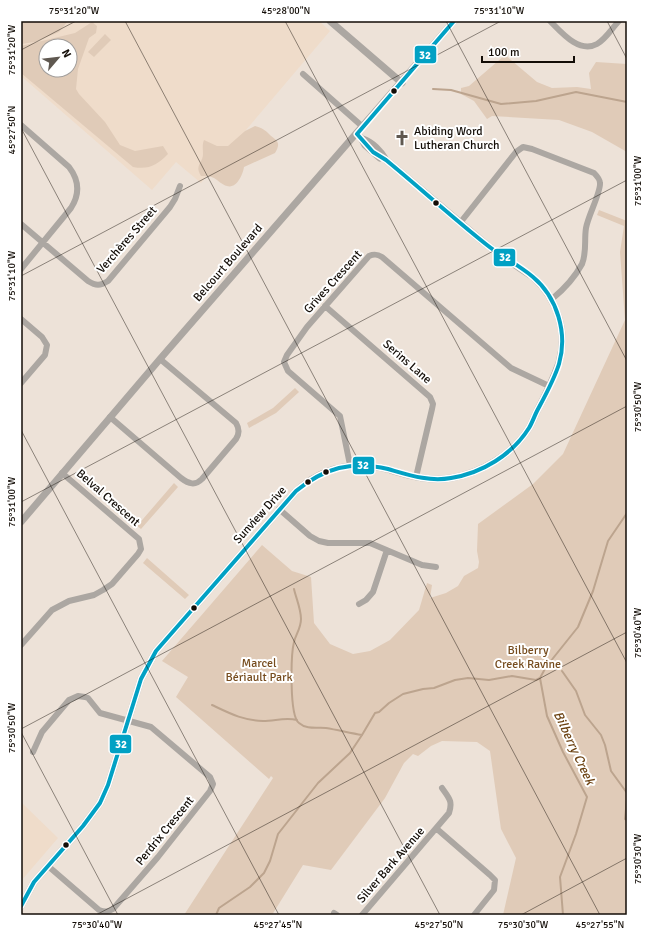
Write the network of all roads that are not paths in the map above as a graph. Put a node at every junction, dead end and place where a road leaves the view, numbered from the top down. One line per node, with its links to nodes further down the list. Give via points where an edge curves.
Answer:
1 (330, 21): 6 (street)
2 (454, 21): 6 (street, Belcourt Boulevard)
3 (550, 21): 4 (street, via 570,40 584,46 598,43)
4 (618, 21)
5 (303, 74): 8 (street)
6 (402, 83): 8 (street, Belcourt Boulevard)
7 (21, 125): 13 (street, via 69,166 78,188 75,201)
8 (363, 127): 9 (street, Belcourt Boulevard)
9 (360, 137): 11 (street, Sunview Drive, via 368,141 386,160); 18 (street, Belcourt Boulevard, via 305,192)
10 (180, 186): 13 (street, Verchères Street, via 170,207 101,285 93,285)
11 (460, 223): 15 (street, Sunview Drive, via 532,276); 15 (street, via 516,152 523,147 594,173 600,187 586,228 584,259 560,293)
12 (21, 224): 13 (street, Verchères Street)
13 (42, 243): 14 (street)
14 (21, 269)
15 (552, 299): 20 (street, Sunview Drive, via 559,319 562,341 559,363)
16 (325, 306): 20 (street, Grives Crescent, via 366,259 373,254 378,255 511,368); 22 (street, Grives Crescent, via 296,341 284,362 288,371 340,416); 24 (street, Serins Lane, via 430,397 433,404)
17 (21, 319): 19 (street, via 42,337 47,350)
18 (160, 359): 21 (street, Belcourt Boulevard); 21 (street, via 236,423 239,434 227,450 199,482 188,483)
19 (21, 383)
20 (549, 386): 24 (street, Sunview Drive, via 529,428 502,456 484,468 456,477)
21 (110, 417): 23 (street, Belcourt Boulevard)
22 (350, 465): 24 (street, Sunview Drive, via 374,466); 25 (street, Sunview Drive, via 314,477 296,491)
23 (62, 473): 26 (street, Belcourt Boulevard); 30 (street, Belval Crescent, via 139,539 141,549 112,584 94,595 69,601 52,610)
24 (416, 477)
25 (280, 509): 27 (street, via 319,541 370,543); 31 (street, Sunview Drive, via 156,651 141,679)
26 (21, 522)
27 (387, 550): 28 (street, via 422,565); 29 (street, via 373,592)
28 (436, 567)
29 (359, 604)
30 (21, 644)
31 (128, 720): 32 (street, via 100,712 88,698 74,697 42,732); 35 (street, Sunview Drive, via 100,803); 35 (street, Perdrix Crescent, via 155,729 210,777 212,788 158,857 109,912 100,910)
32 (33, 752)
33 (442, 788): 34 (street, Silver Bark Avenue, via 451,806)
34 (437, 829): 37 (street, Silver Bark Avenue); 38 (street, Silver Bark Avenue, via 495,880 494,890)
35 (48, 866): 36 (street, Sunview Drive, via 34,882)
36 (21, 906)
37 (362, 915)
38 (474, 915)

